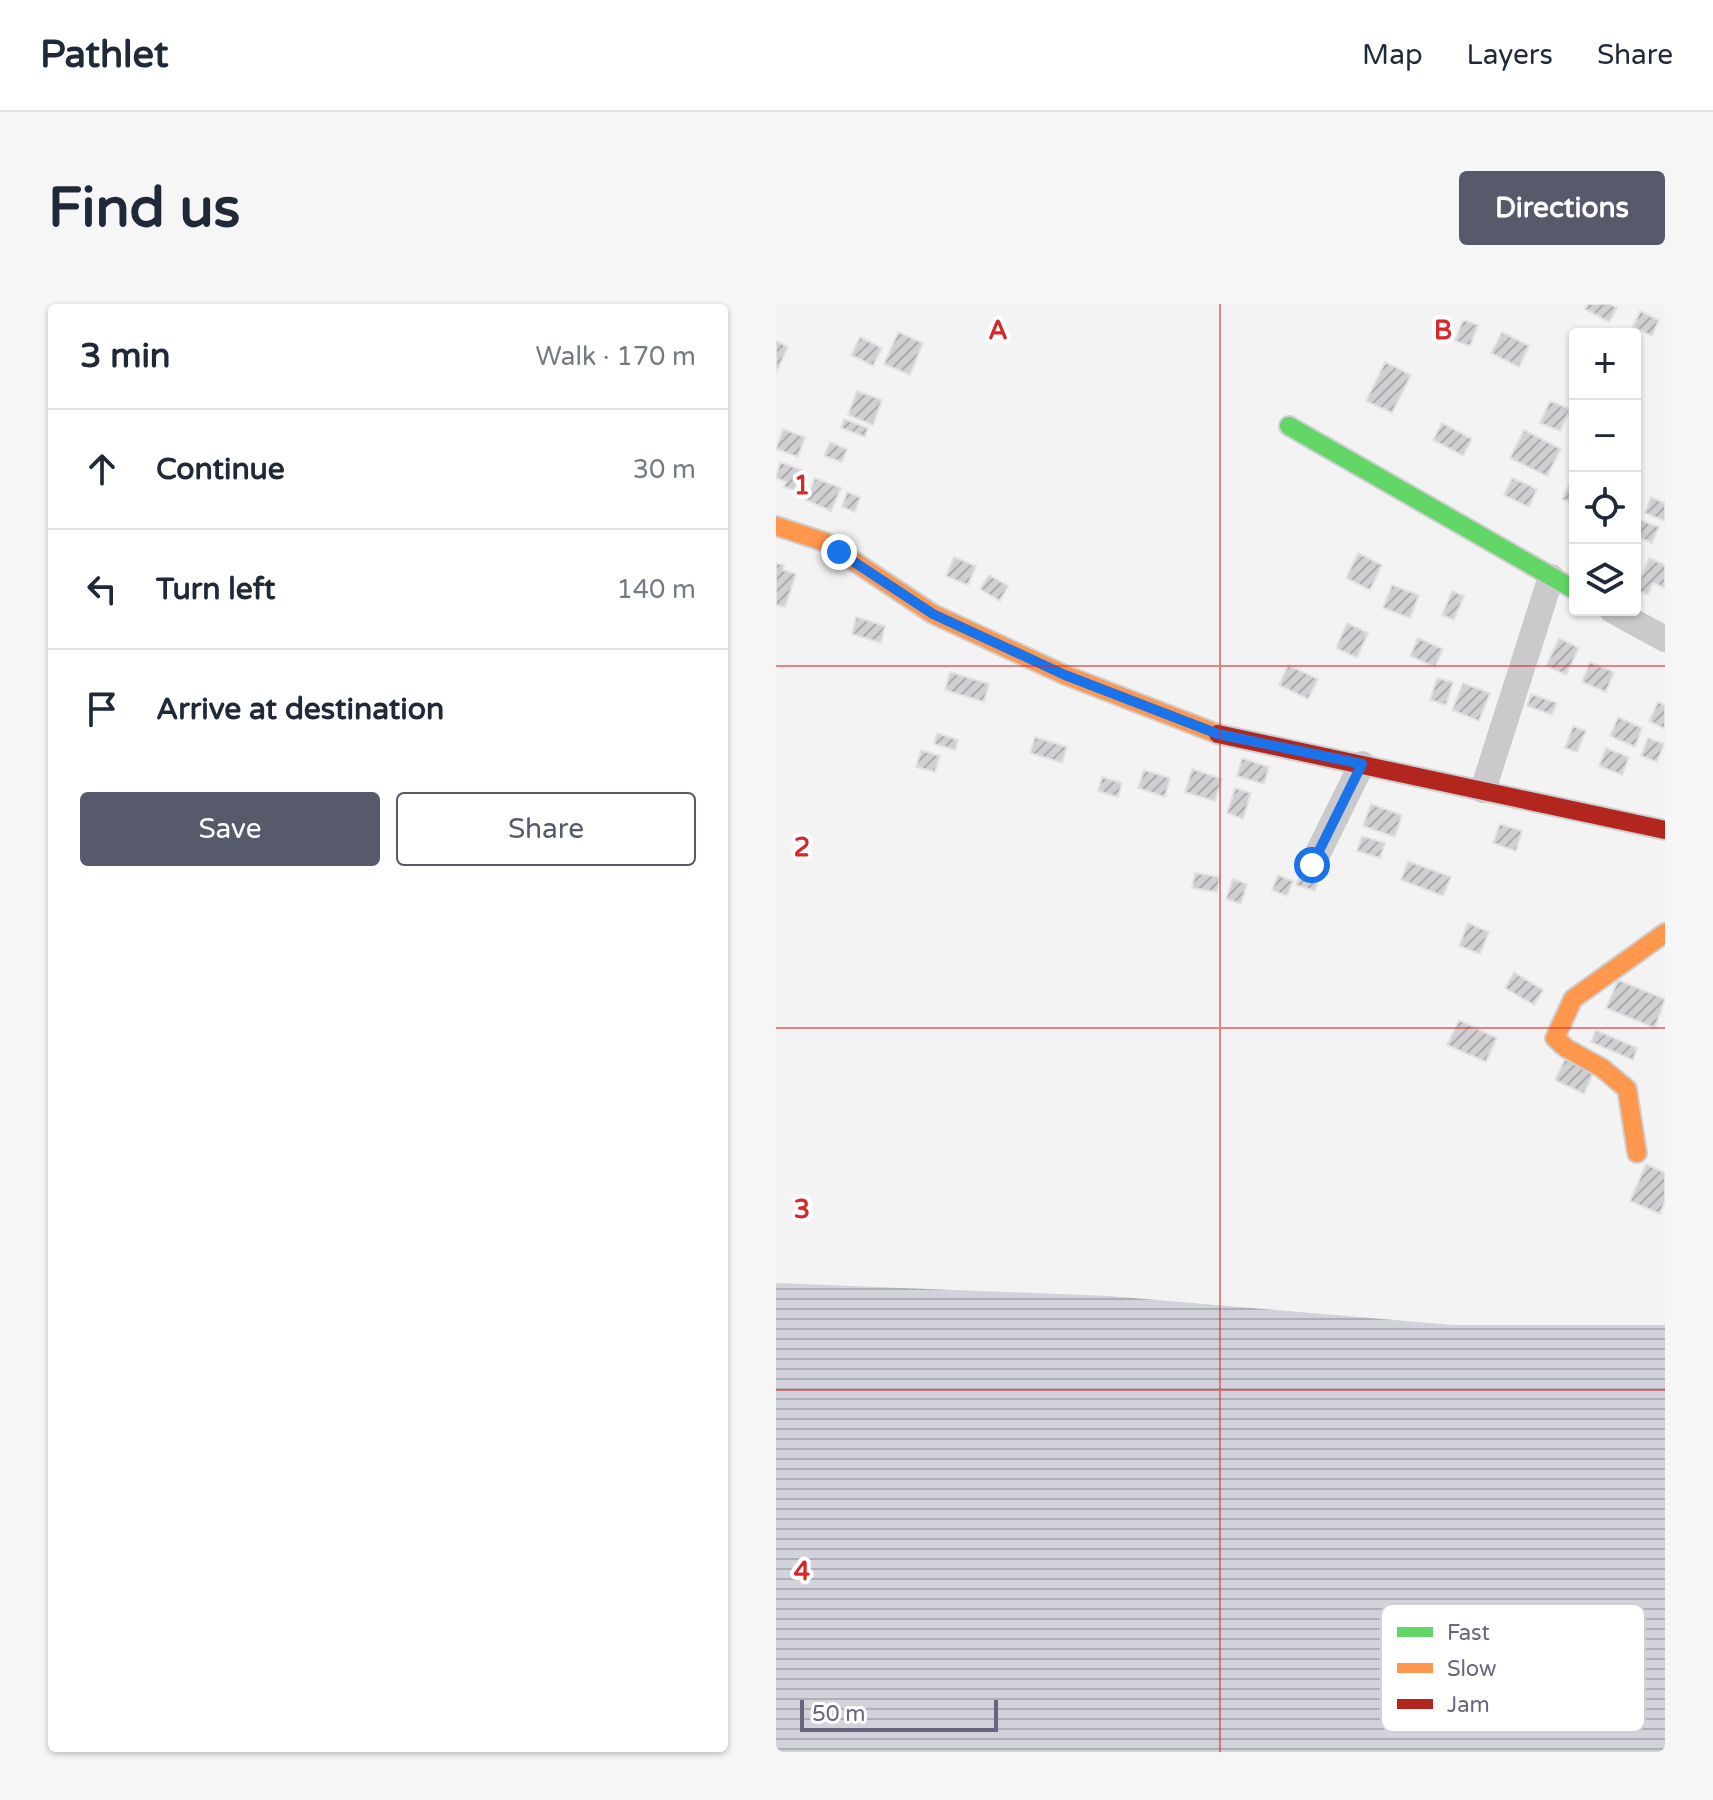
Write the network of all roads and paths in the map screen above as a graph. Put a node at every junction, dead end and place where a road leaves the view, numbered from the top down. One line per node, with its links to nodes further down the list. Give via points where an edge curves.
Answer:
1 (1289, 426): 3 (street)
2 (776, 526): 7 (street, via 825,542 933,614 1065,675 1218,734)
3 (1551, 577): 4 (street); 8 (street)
4 (1569, 587)
5 (1623, 616): 6 (street)
6 (1665, 639)
7 (1362, 764): 8 (street); 10 (street)
8 (1483, 790): 9 (street)
9 (1665, 830)
10 (1312, 865)
11 (1665, 933): 12 (street, via 1573,999 1555,1038 1627,1089)
12 (1637, 1153)

